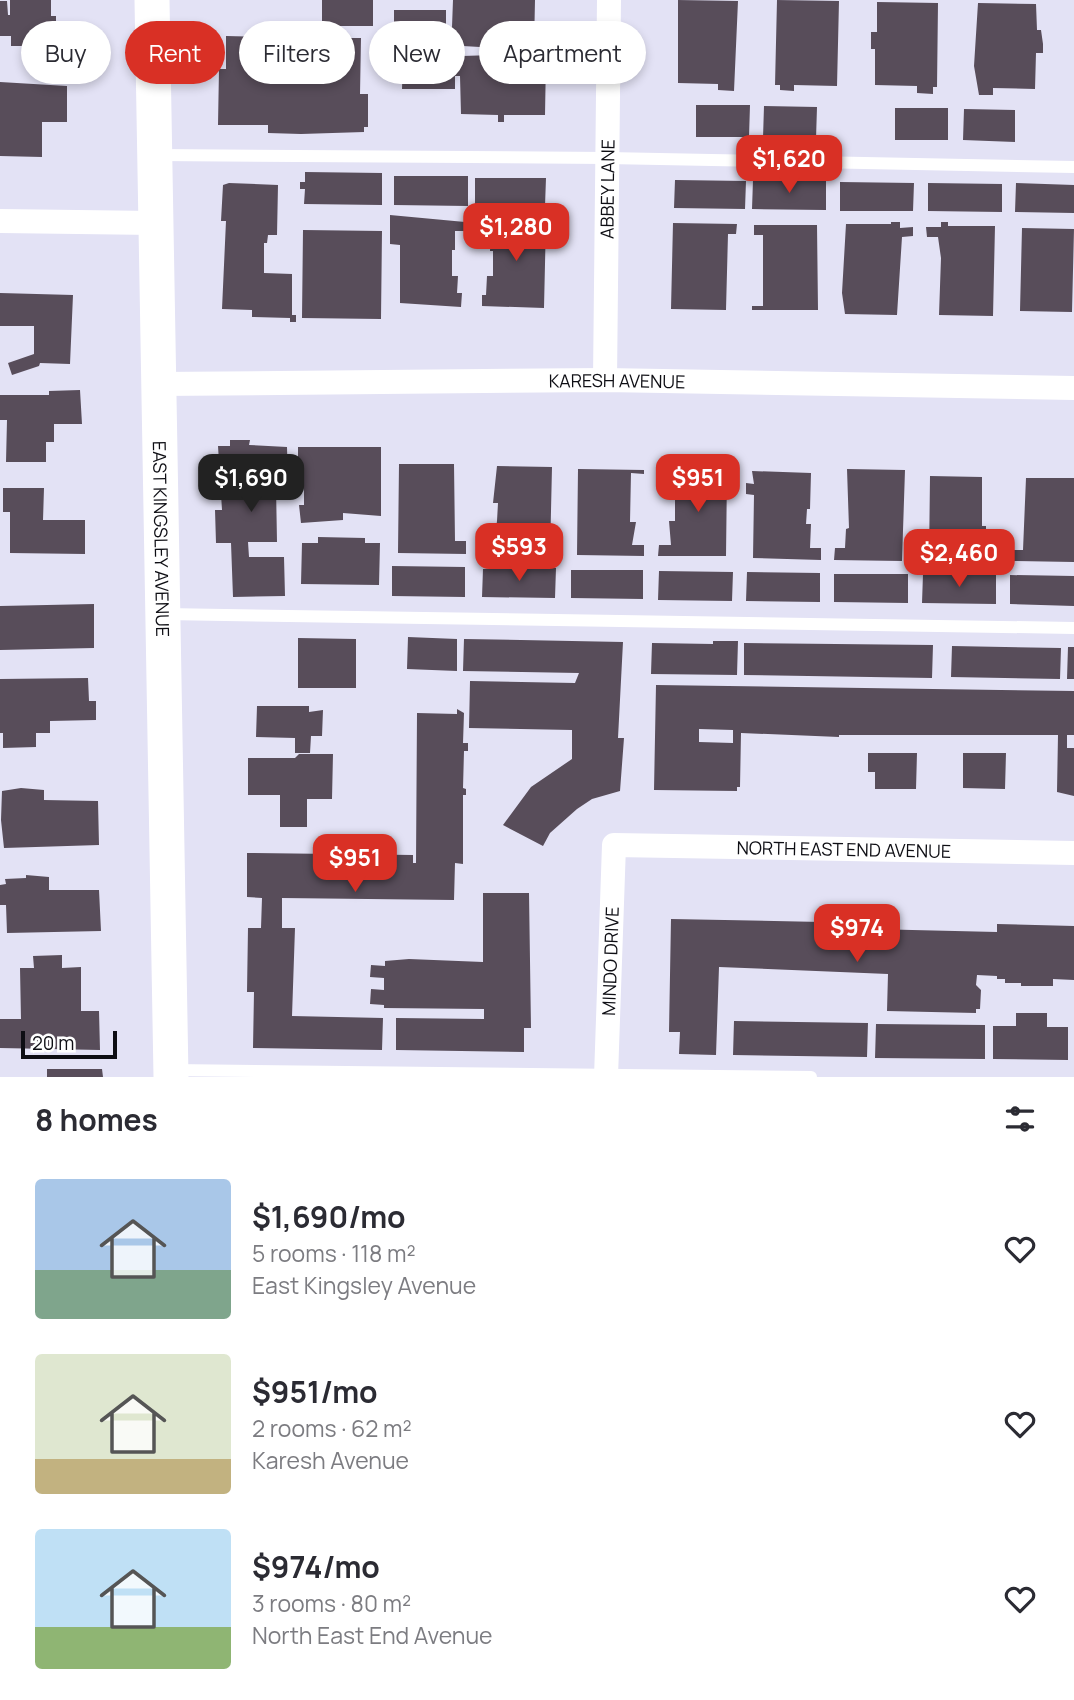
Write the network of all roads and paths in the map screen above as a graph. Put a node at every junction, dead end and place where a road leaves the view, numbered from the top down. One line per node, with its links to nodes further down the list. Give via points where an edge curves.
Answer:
1 (152, 0): 3 (street, EAST KINGSLEY AVENUE)
2 (609, 0): 4 (street, ABBEY LANE)
3 (154, 155): 4 (lane); 7 (street, EAST KINGSLEY AVENUE)
4 (607, 158): 5 (lane); 8 (street, ABBEY LANE)
5 (1074, 167)
6 (0, 221): 7 (street)
7 (155, 223): 9 (street, EAST KINGSLEY AVENUE)
8 (606, 380): 9 (street, KARESH AVENUE); 10 (street, KARESH AVENUE)
9 (159, 384): 11 (street, EAST KINGSLEY AVENUE)
10 (1074, 388)
11 (163, 614): 12 (lane); 15 (street, EAST KINGSLEY AVENUE)
12 (1074, 628)
13 (614, 845): 14 (street, NORTH EAST END AVENUE); 16 (street, MINDO DRIVE)
14 (1074, 853)
15 (171, 1074): 16 (lane)
16 (606, 1075): 17 (lane)
17 (811, 1077)

